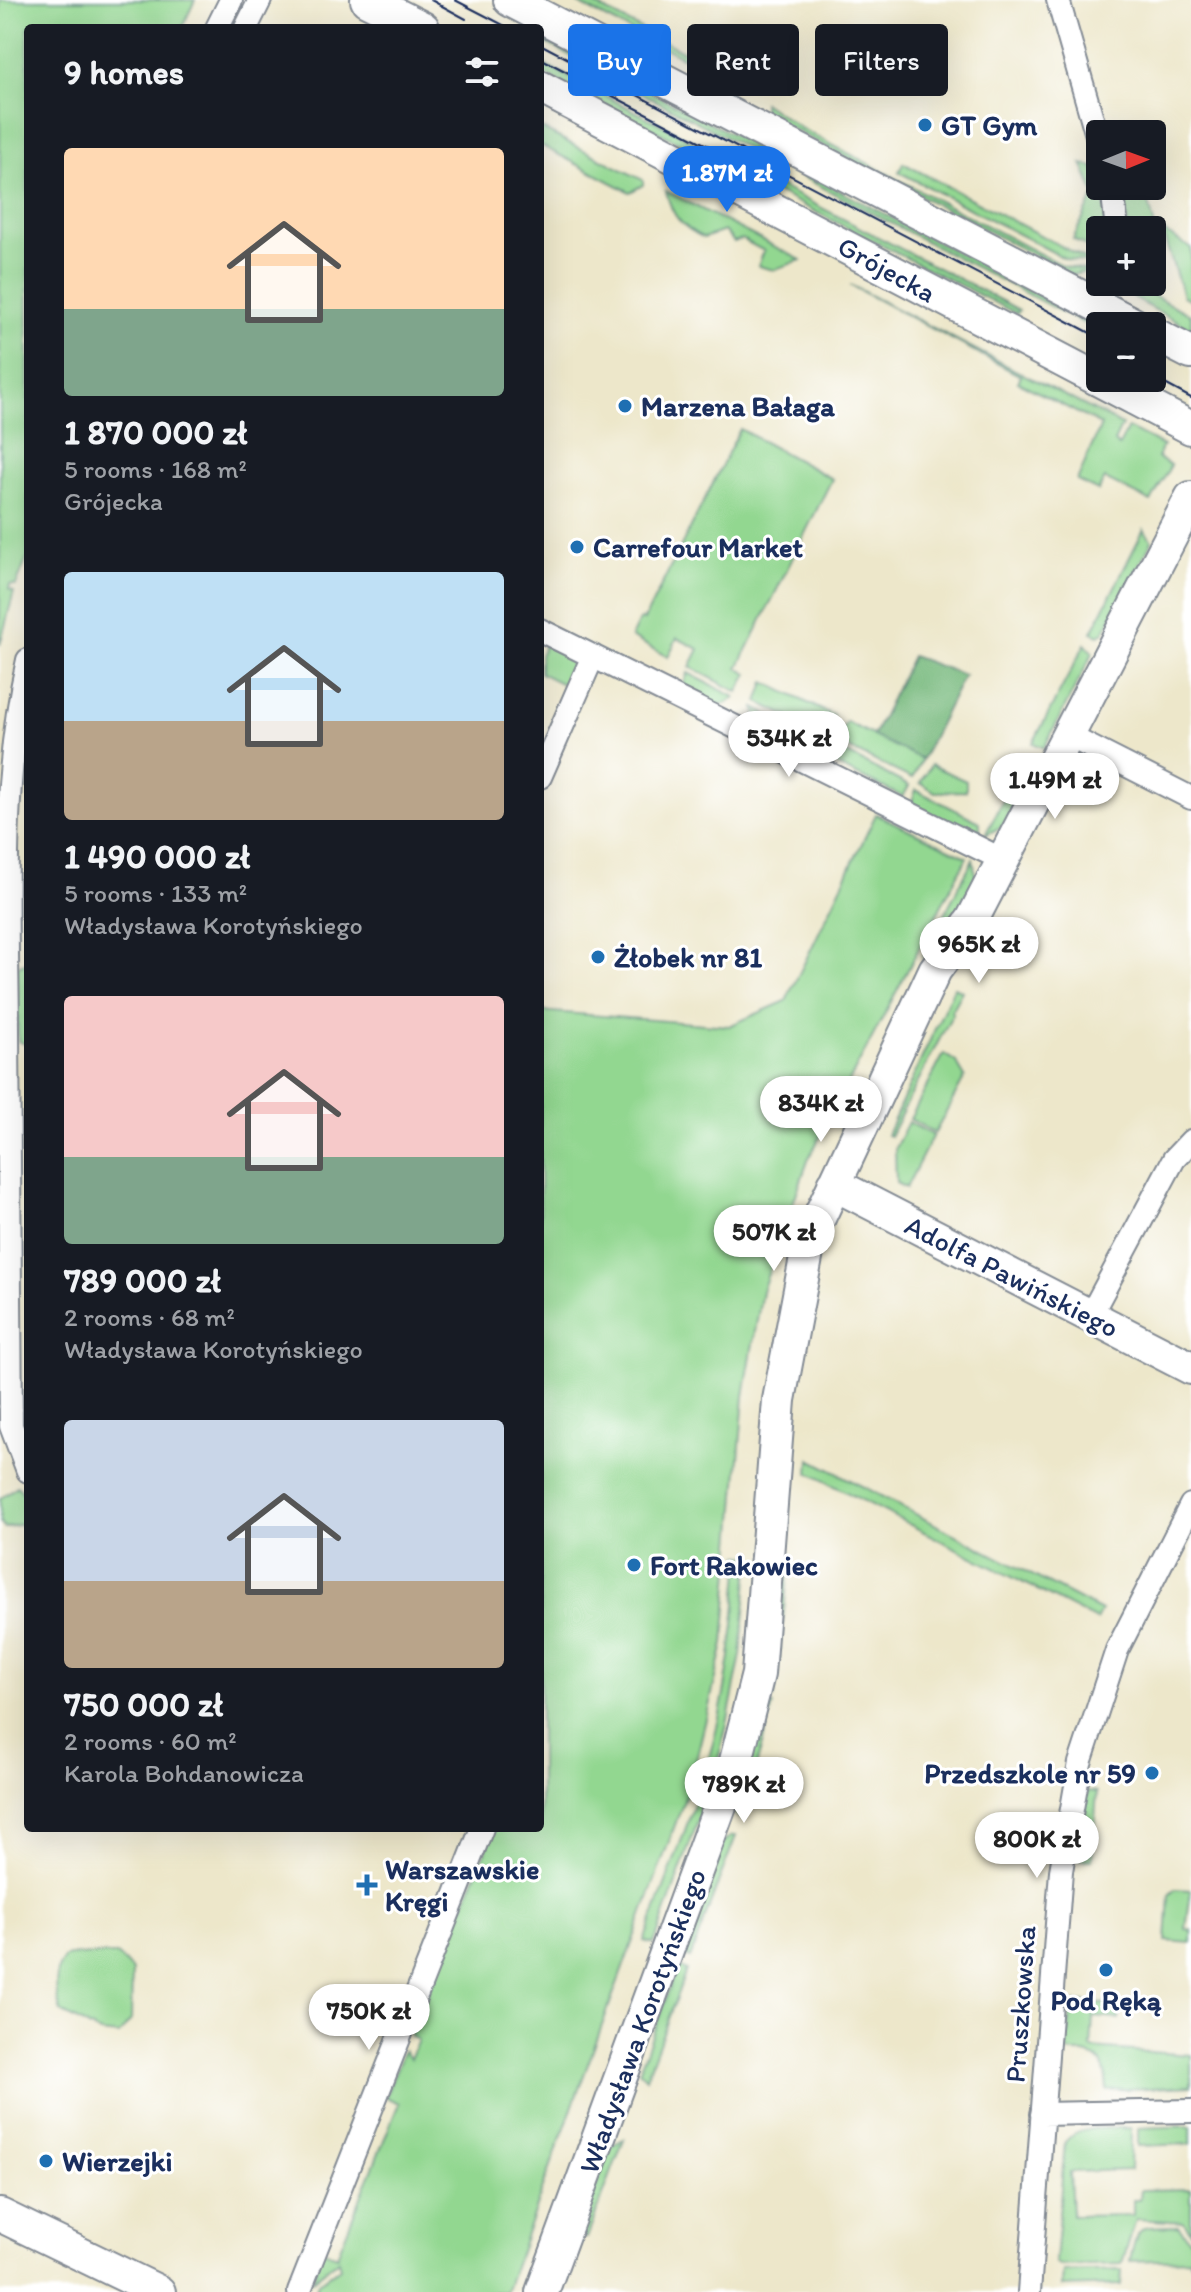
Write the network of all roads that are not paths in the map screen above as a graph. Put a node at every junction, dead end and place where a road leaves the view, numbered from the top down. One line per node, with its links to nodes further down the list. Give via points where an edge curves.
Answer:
1 (231, 0): 6 (street)
2 (260, 0): 7 (street)
3 (367, 0): 8 (street)
4 (510, 0): 11 (street)
5 (1058, 0): 10 (street)
6 (219, 24)
7 (248, 24)
8 (415, 24)
9 (544, 89): 16 (street, Grójecka)
10 (1093, 120)
11 (1086, 287)
12 (1102, 296): 13 (street)
13 (1120, 312)
14 (1166, 340): 15 (street)
15 (1191, 353)
16 (1191, 428)
17 (1191, 498): 21 (street, Władysława Korotyńskiego)
18 (544, 632): 19 (street)
19 (593, 656): 22 (street); 24 (street)
20 (24, 677): 27 (street, via 9,803)
21 (1067, 735): 23 (street); 24 (street, Władysława Korotyńskiego)
22 (544, 768)
23 (1191, 798)
24 (1003, 860): 26 (street, Władysława Korotyńskiego, via 972,920 952,978)
25 (1191, 1141): 28 (street, via 1174,1159)
26 (842, 1188): 28 (street, Adolfa Pawińskiego); 38 (street, Władysława Korotyńskiego, via 810,1237 792,1320 779,1400 758,1674 735,1765)
27 (4, 1295): 30 (street, via 11,1426)
28 (1090, 1316): 29 (street, Adolfa Pawińskiego)
29 (1191, 1368)
30 (24, 1460)
31 (1191, 1505): 34 (street, Pruszkowska, via 1117,1650 1080,1763 1061,1871)
32 (480, 1832): 37 (street)
33 (1191, 2111): 34 (street)
34 (1042, 2114): 39 (street, Pruszkowska)
35 (0, 2215): 36 (street)
36 (159, 2292)
37 (299, 2292)
38 (542, 2292)
39 (1029, 2292)

